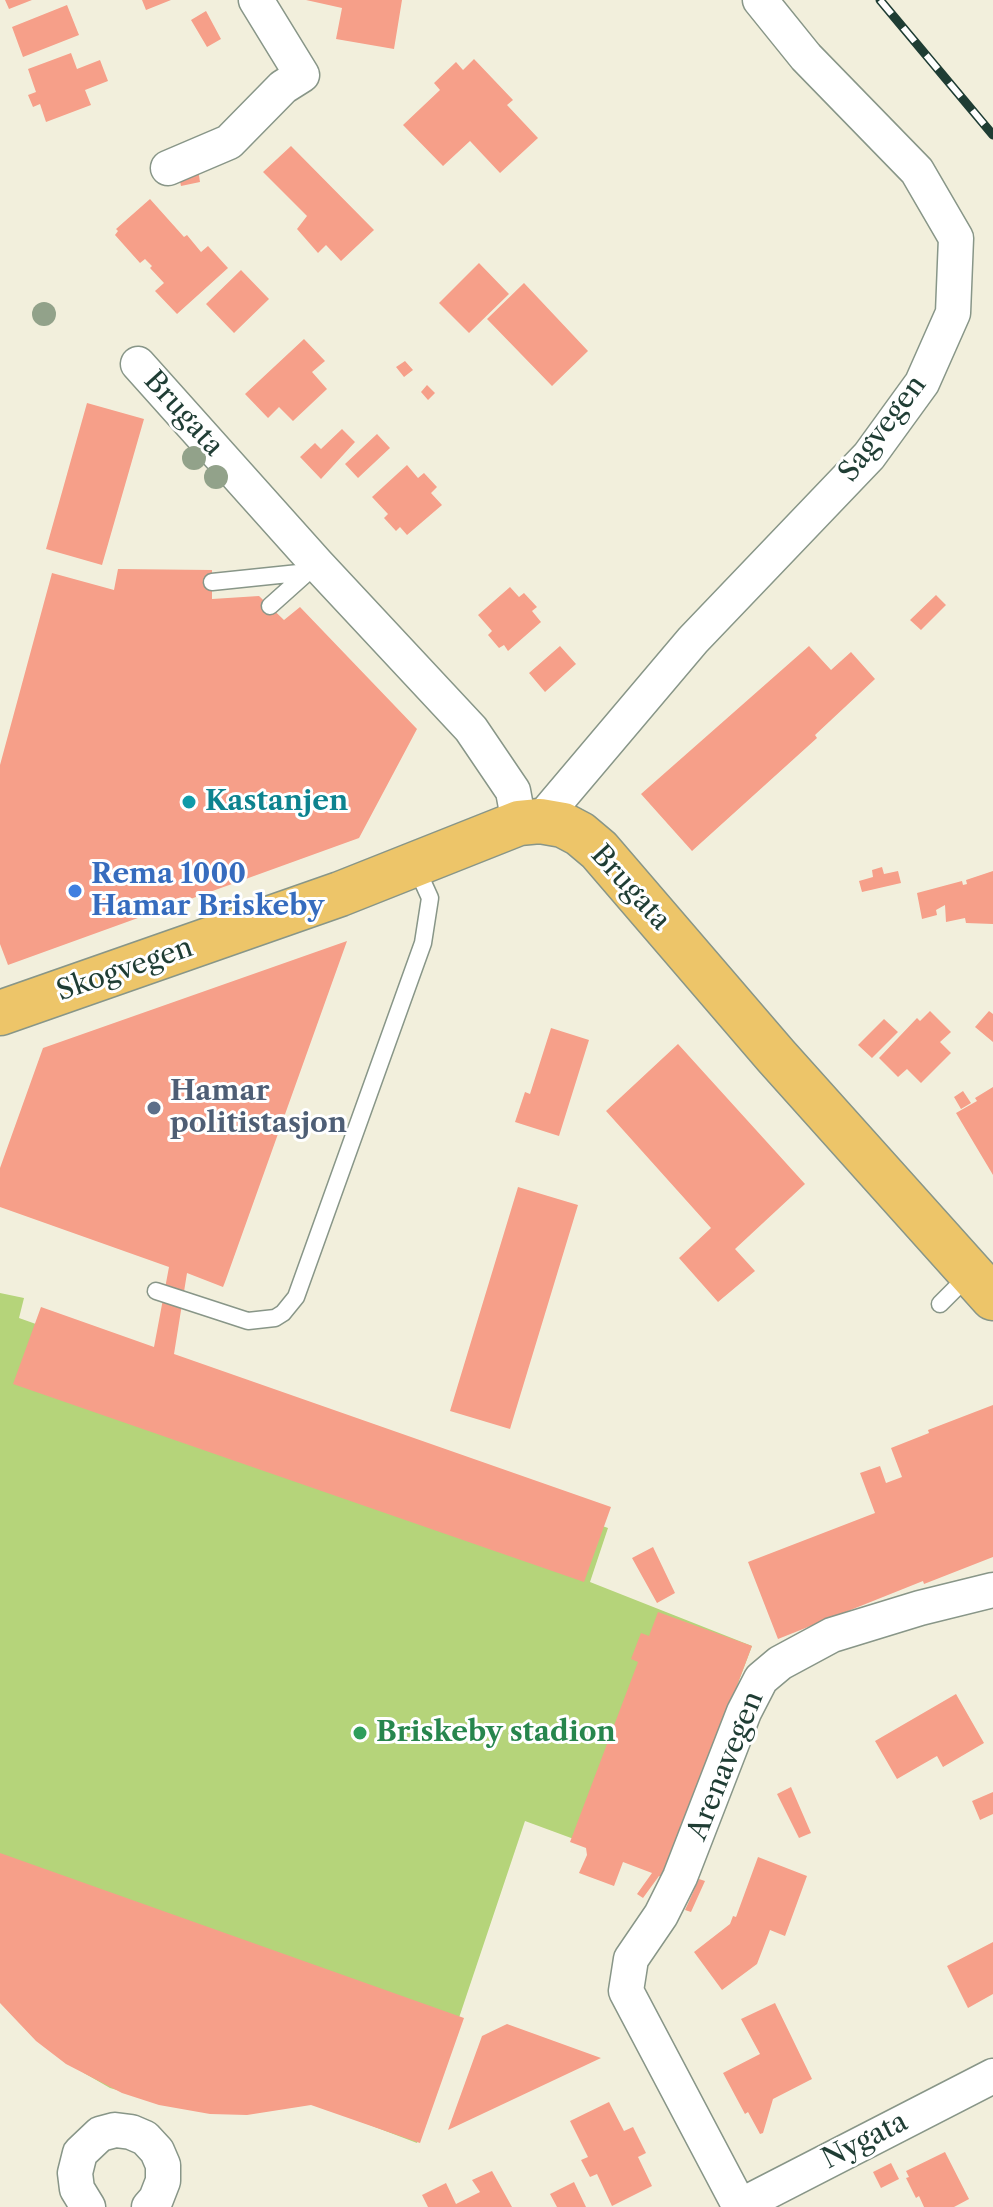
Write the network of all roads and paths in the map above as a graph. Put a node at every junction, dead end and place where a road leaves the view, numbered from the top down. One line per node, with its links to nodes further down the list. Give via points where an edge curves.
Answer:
1 (256, 0): 3 (street, via 302,75 283,87 229,142)
2 (760, 0): 8 (street, Sagvegen, via 806,57 917,171 956,238 953,313 922,383 869,456 693,640)
3 (168, 168)
4 (138, 364): 5 (street, Brugata)
5 (312, 568): 6 (lane); 7 (lane); 8 (street, Brugata, via 471,729)
6 (212, 582)
7 (270, 606)
8 (530, 822): 9 (main road, Skogvegen); 11 (main road, Brugata, via 563,825 599,850)
9 (415, 866): 10 (main road, Skogvegen); 12 (lane, via 430,898 423,943 296,1297 275,1318 248,1321)
10 (0, 1013)
11 (986, 1288): 13 (lane)
12 (156, 1291)
13 (940, 1304)
14 (993, 1590): 18 (street, Arenavegen, via 832,1635 761,1679 680,1877 631,1959 626,1991)
15 (993, 2076): 18 (street, Nygata)
16 (153, 2204): 17 (street, via 163,2181 157,2151 145,2138 115,2130 100,2134 80,2153 77,2189)
17 (88, 2207)
18 (739, 2207)

